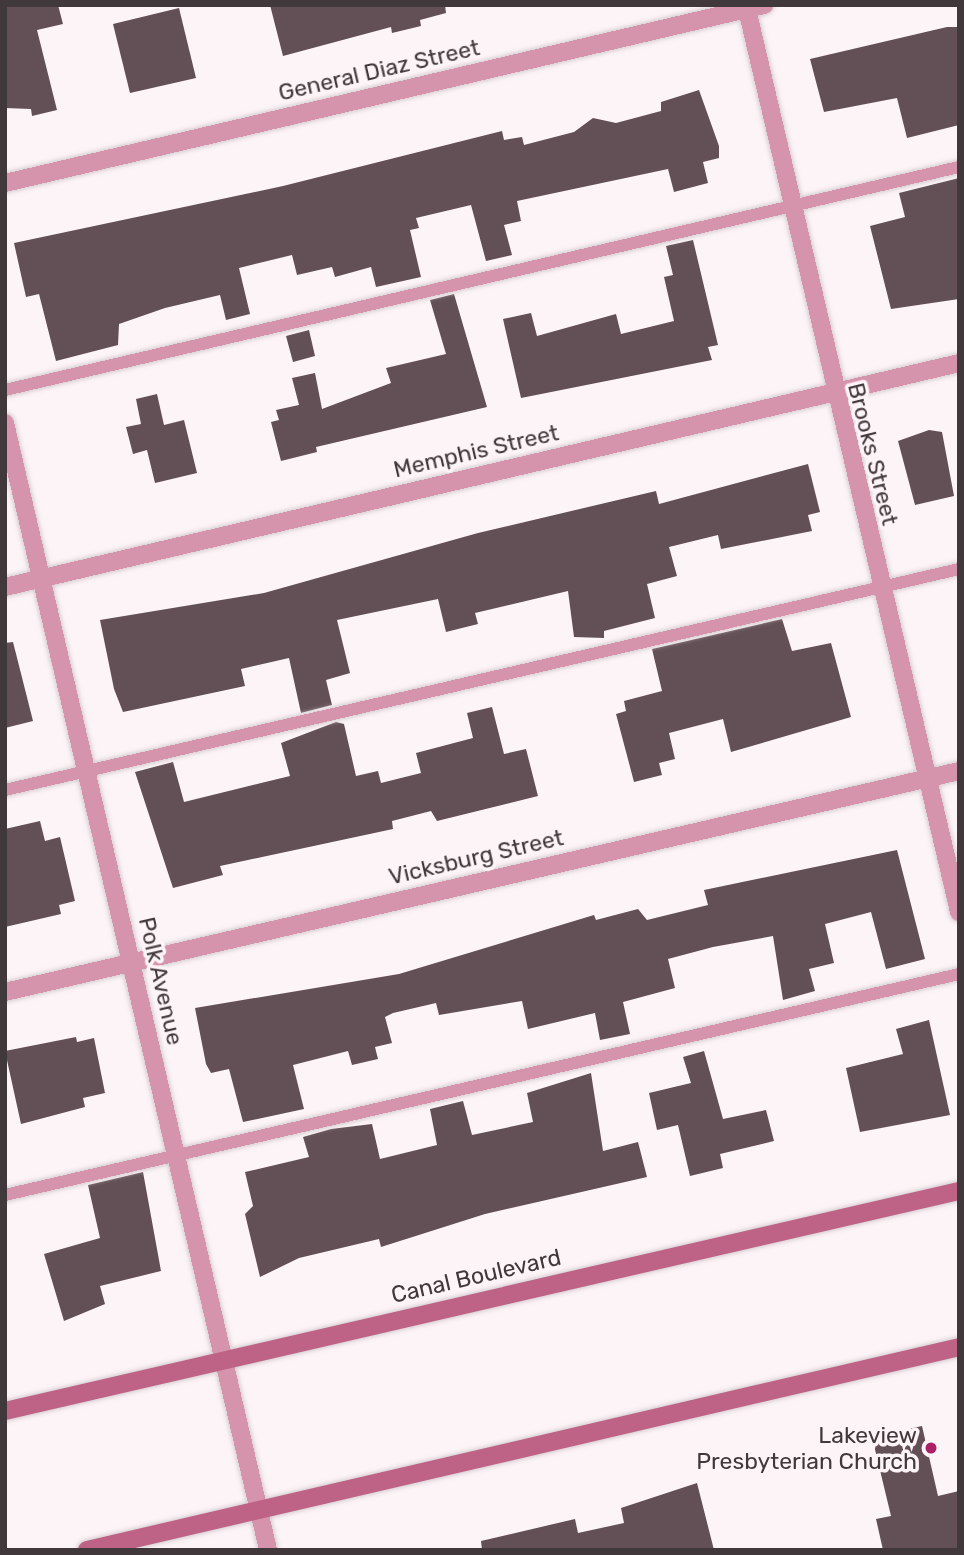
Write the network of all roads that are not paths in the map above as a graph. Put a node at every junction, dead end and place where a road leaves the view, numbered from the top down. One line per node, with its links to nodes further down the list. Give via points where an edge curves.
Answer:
1 (752, 7): 3 (street, General Diaz Street); 4 (street, Brooks Street)
2 (959, 167): 4 (lane)
3 (5, 183)
4 (791, 207): 6 (lane); 7 (street, Brooks Street)
5 (959, 363): 7 (street, Memphis Street)
6 (5, 390)
7 (833, 392): 10 (street, Memphis Street); 11 (street, Brooks Street)
8 (5, 423): 10 (street, Polk Avenue)
9 (959, 569): 11 (lane)
10 (42, 579): 12 (street, Memphis Street); 13 (street, Polk Avenue)
11 (880, 584): 13 (lane); 15 (street, Brooks Street)
12 (5, 587)
13 (86, 770): 16 (lane); 18 (street, Polk Avenue)
14 (959, 771): 15 (street, Vicksburg Street)
15 (927, 779): 17 (street, Brooks Street); 18 (street, Vicksburg Street)
16 (5, 790)
17 (959, 912)
18 (131, 962): 20 (street, Vicksburg Street); 21 (street, Polk Avenue)
19 (959, 974): 21 (lane)
20 (5, 992)
21 (176, 1154): 23 (lane); 25 (street, Polk Avenue)
22 (959, 1191): 25 (main road, Canal Boulevard)
23 (5, 1195)
24 (959, 1347): 27 (main road)
25 (224, 1359): 26 (main road, Canal Boulevard); 27 (street, Polk Avenue)
26 (5, 1410)
27 (258, 1512): 28 (main road); 29 (street, Polk Avenue)
28 (87, 1550)
29 (268, 1550)

